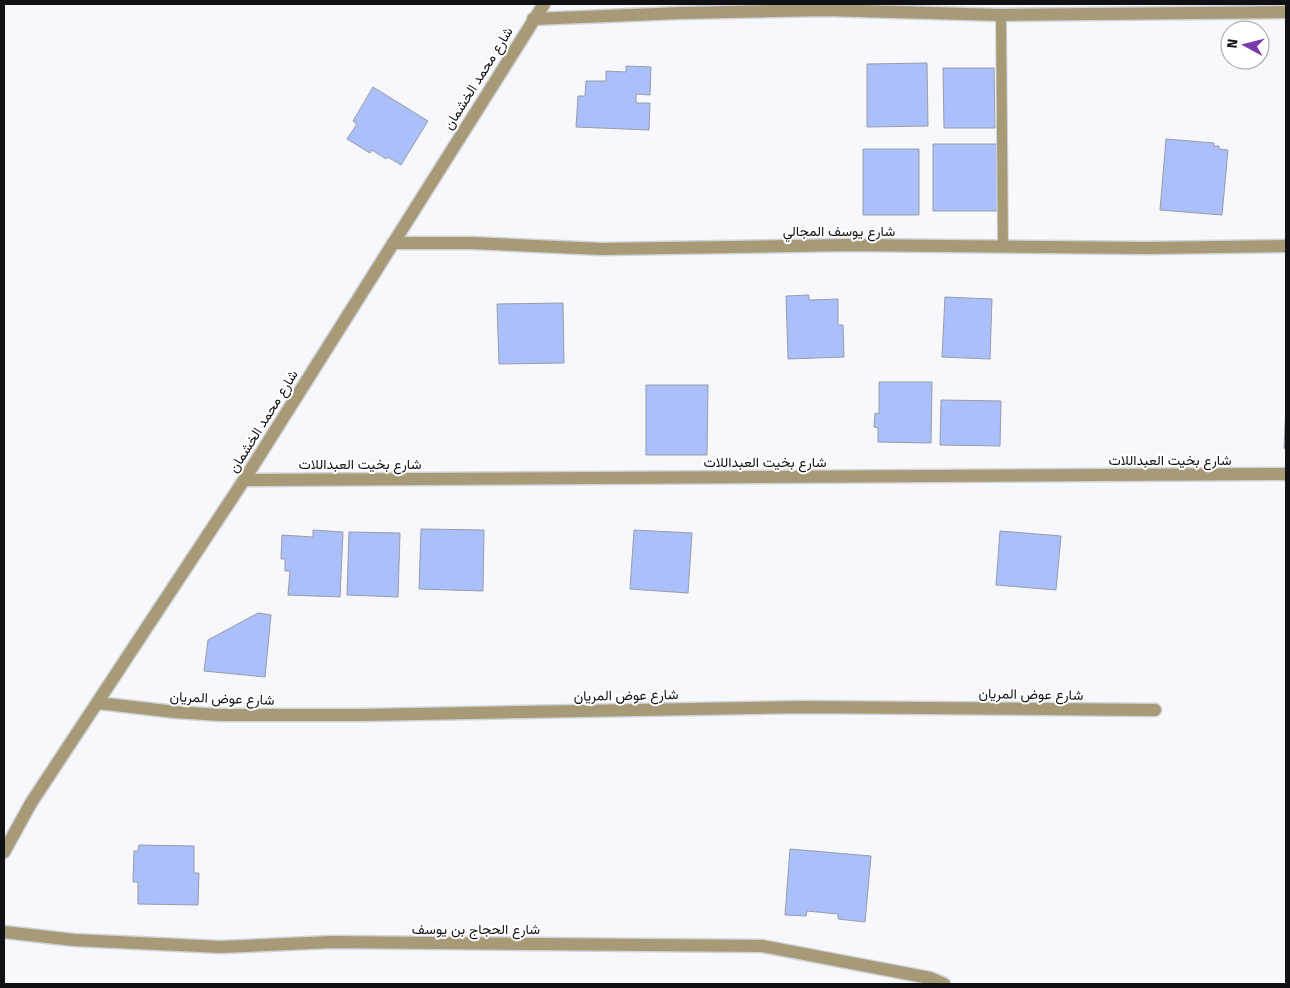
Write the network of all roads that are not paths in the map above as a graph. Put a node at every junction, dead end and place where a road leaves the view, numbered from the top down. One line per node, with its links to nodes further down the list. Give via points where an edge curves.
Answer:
1 (544, 4): 4 (street, شارع محمد الخشمان)
2 (1286, 12): 3 (street)
3 (1001, 15): 4 (street, via 825,10); 7 (lane)
4 (533, 19): 5 (street, شارع محمد الخشمان)
5 (393, 243): 7 (street, شارع يوسف المجالي, via 602,249); 9 (street, شارع محمد الخشمان)
6 (1286, 246): 7 (street, شارع يوسف المجالي)
7 (1003, 247)
8 (1286, 474): 9 (street, شارع بخيت العبداللات)
9 (244, 480): 10 (street, شارع محمد الخشمان)
10 (98, 703): 11 (street, شارع عوض المريان, via 220,715 364,716 802,707); 12 (street, شارع محمد الخشمان, via 31,803)
11 (1155, 710)
12 (4, 852)
13 (4, 932): 14 (street, شارع الحجاج بن يوسف, via 74,940 220,947 332,942 762,946 930,978)
14 (944, 984)

